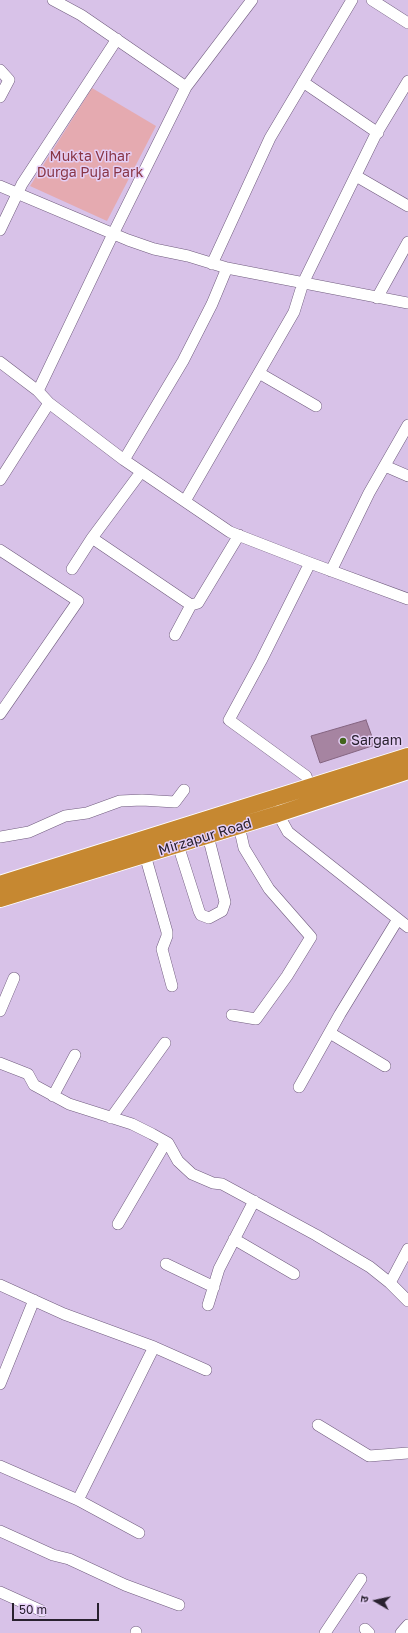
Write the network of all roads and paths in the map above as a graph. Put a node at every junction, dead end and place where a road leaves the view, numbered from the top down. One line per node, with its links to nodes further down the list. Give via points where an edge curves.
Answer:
1 (53, 0): 6 (street)
2 (70, 0): 6 (street)
3 (252, 0): 12 (street)
4 (352, 0): 11 (street)
5 (372, 0): 7 (street)
6 (80, 15): 8 (street)
7 (408, 23)
8 (117, 39): 12 (street); 18 (street)
9 (0, 70): 13 (street, via 9,80)
10 (408, 81): 14 (street)
11 (303, 82): 15 (street); 23 (street, via 270,138)
12 (186, 87): 21 (street)
13 (0, 97)
14 (404, 97): 15 (street)
15 (378, 133): 16 (street)
16 (356, 176): 19 (street); 25 (street)
17 (0, 186): 18 (street)
18 (18, 193): 20 (street); 21 (street)
19 (408, 206)
20 (0, 230)
21 (113, 234): 23 (street, via 154,249); 30 (street)
22 (408, 242): 26 (street)
23 (212, 264): 24 (street)
24 (227, 268): 25 (street); 34 (street, via 183,361)
25 (303, 284): 26 (street); 29 (street, via 294,312)
26 (377, 298): 27 (street)
27 (408, 304)
28 (0, 362): 30 (street)
29 (259, 372): 32 (street); 39 (street)
30 (38, 391): 31 (street)
31 (49, 403): 34 (street); 38 (street)
32 (316, 406)
33 (408, 425): 35 (street)
34 (124, 460): 36 (street)
35 (385, 466): 37 (street); 45 (street)
36 (141, 472): 39 (street); 41 (street)
37 (408, 476)
38 (0, 480)
39 (185, 501): 40 (street, via 230,532)
40 (239, 535): 43 (street); 47 (street, via 198,604)
41 (92, 538): 44 (street); 47 (street)
42 (0, 550): 49 (street, via 78,601)
43 (310, 563): 45 (street); 53 (street, via 229,720 306,776)
44 (72, 569)
45 (331, 571): 46 (street)
46 (408, 599)
47 (191, 605): 48 (street)
48 (175, 635)
49 (0, 714)
50 (408, 756): 53 (highway, Mirzapur Road)
51 (408, 771): 53 (highway, Mirzapur Road)
52 (184, 790): 57 (street, via 175,802 120,801 87,813 65,816 29,832)
53 (312, 795): 54 (highway, Mirzapur Road); 60 (highway, Mirzapur Road)
54 (278, 814): 55 (highway, Mirzapur Road); 62 (street, via 288,832)
55 (239, 826): 56 (highway, Mirzapur Road); 67 (street, via 244,848 269,889 311,937 256,1019)
56 (208, 836): 58 (highway, Mirzapur Road); 58 (street, via 225,898 222,911 214,917 205,917 199,911)
57 (0, 837)
58 (178, 845): 59 (highway, Mirzapur Road)
59 (145, 855): 61 (highway, Mirzapur Road); 65 (street, via 167,932 162,949)
60 (0, 884)
61 (0, 899)
62 (398, 919): 63 (street); 68 (street)
63 (408, 927)
64 (14, 978): 66 (street)
65 (172, 986)
66 (0, 1011)
67 (232, 1015)
68 (330, 1033): 72 (street); 73 (street)
69 (165, 1043): 75 (street)
70 (75, 1055): 74 (street)
71 (0, 1063): 74 (street, via 28,1074 34,1085)
72 (385, 1066)
73 (299, 1087)
74 (54, 1096): 75 (street, via 69,1104)
75 (111, 1118): 76 (street, via 132,1124)
76 (166, 1142): 77 (street, via 178,1161 192,1174 222,1184); 78 (street)
77 (254, 1201): 79 (street); 83 (street, via 370,1267)
78 (118, 1224)
79 (234, 1239): 82 (street); 85 (street, via 219,1269)
80 (408, 1249): 83 (street)
81 (166, 1264): 85 (street)
82 (294, 1274)
83 (390, 1283): 87 (street)
84 (0, 1285): 86 (street)
85 (214, 1287): 88 (street)
86 (34, 1300): 89 (street, via 64,1314); 91 (street)
87 (408, 1301)
88 (208, 1306)
89 (154, 1347): 90 (street); 95 (street)
90 (206, 1370)
91 (0, 1384)
92 (318, 1425): 93 (street, via 369,1456)
93 (408, 1454)
94 (0, 1466): 95 (street)
95 (78, 1500): 97 (street)
96 (0, 1531): 100 (street, via 53,1555 69,1559 125,1586)
97 (139, 1532)
98 (361, 1579): 103 (street)
99 (0, 1592): 101 (street)
100 (179, 1605)
101 (42, 1611)
102 (408, 1625): 104 (street)
103 (325, 1633)
104 (401, 1633)

